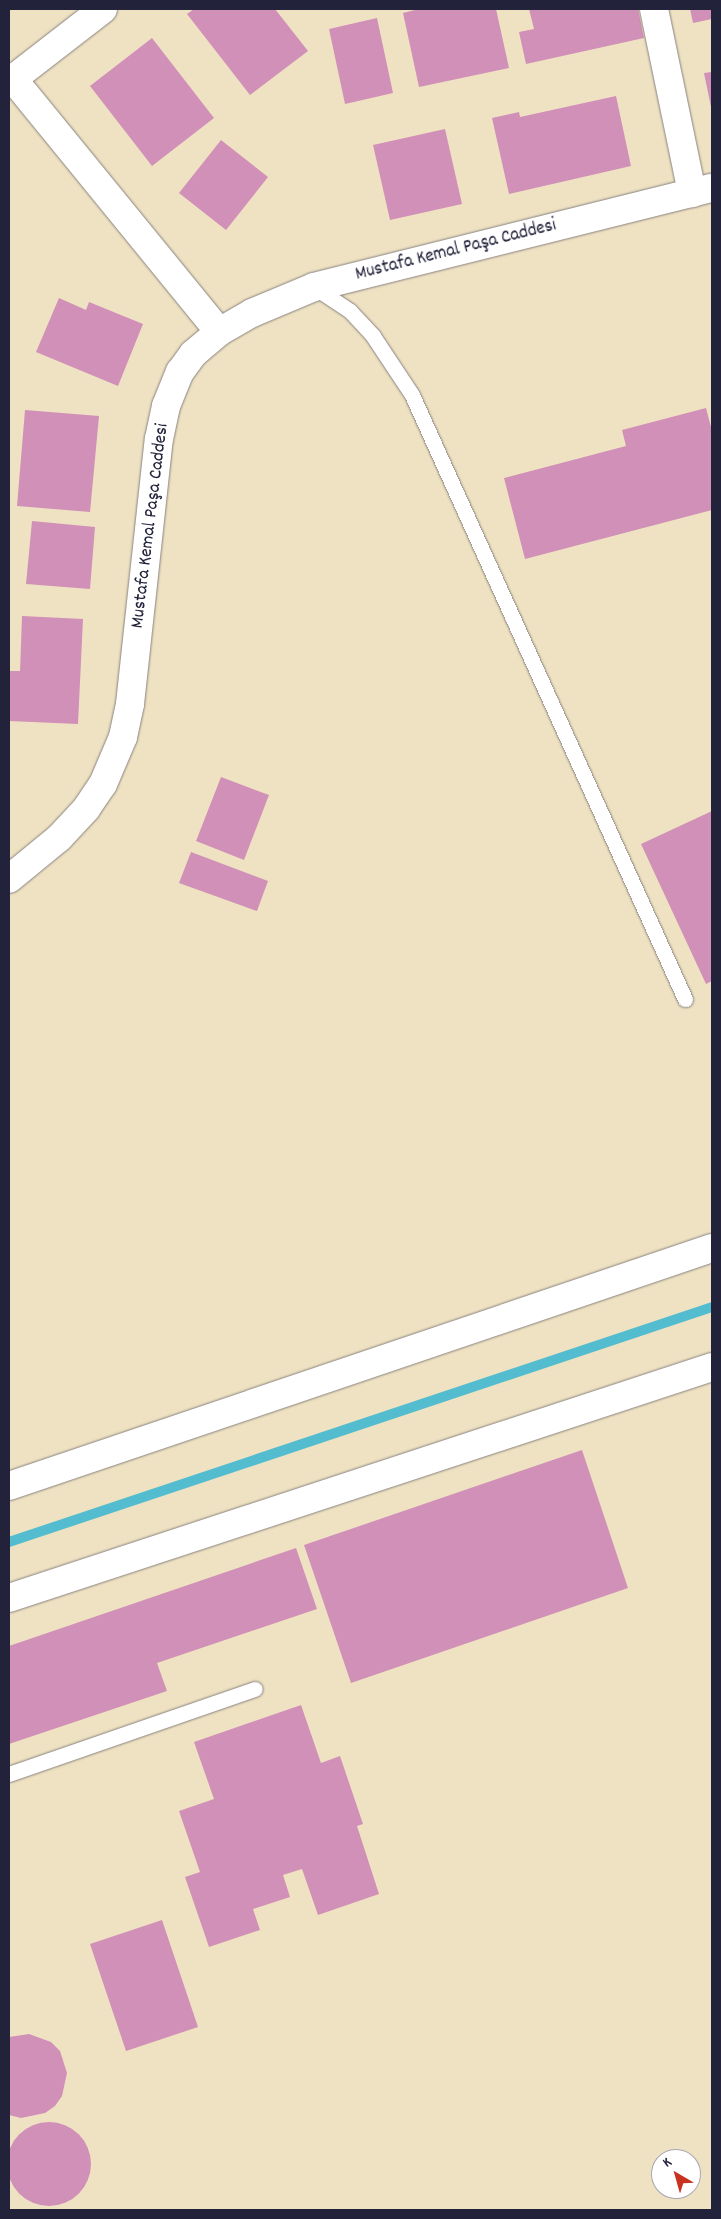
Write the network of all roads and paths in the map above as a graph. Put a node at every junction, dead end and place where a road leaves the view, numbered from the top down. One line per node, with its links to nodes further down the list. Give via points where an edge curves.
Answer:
1 (103, 9): 3 (street)
2 (654, 9): 4 (street)
3 (11, 80): 6 (street)
4 (702, 191): 5 (street, Mustafa Kemal Paşa Caddesi)
5 (314, 287): 6 (street, Mustafa Kemal Paşa Caddesi, via 252,312); 8 (lane, via 350,311 373,336 412,396)
6 (219, 332): 7 (street, Mustafa Kemal Paşa Caddesi, via 193,354 180,372 166,406 159,439 130,704 117,753 103,784 86,809 58,838)
7 (9, 879)
8 (685, 999)
9 (712, 1248): 11 (street)
10 (712, 1368): 12 (street)
11 (9, 1486)
12 (9, 1598)
13 (255, 1689): 14 (lane)
14 (9, 1774)

